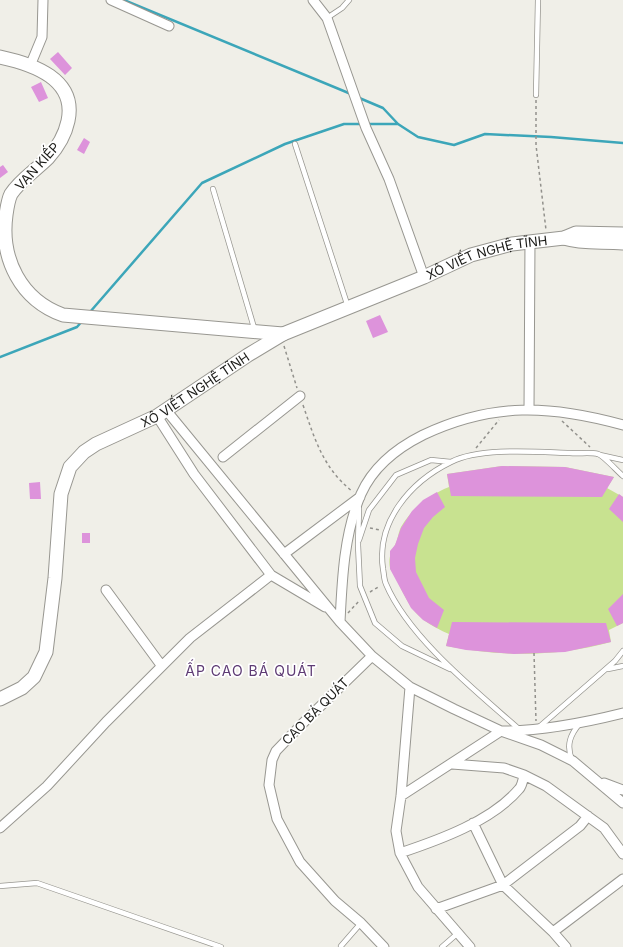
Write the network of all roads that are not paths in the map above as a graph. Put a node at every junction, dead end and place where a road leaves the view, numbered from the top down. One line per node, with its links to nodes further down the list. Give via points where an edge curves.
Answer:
1 (44, 0): 9 (street, via 42,37)
2 (111, 0): 7 (street)
3 (313, 0): 6 (street)
4 (349, 0): 6 (lane)
5 (538, 0): 10 (lane)
6 (327, 18): 18 (street, via 366,128 389,179)
7 (169, 26)
8 (0, 57): 9 (main road, VẠN KIẾP)
9 (30, 66): 13 (main road, VẠN KIẾP, via 57,81 67,94 69,117 65,134 48,157)
10 (536, 95)
11 (295, 144): 19 (lane)
12 (212, 189): 20 (lane)
13 (6, 197): 20 (main road, VẠN KIẾP, via 4,247 8,262 13,274 31,297 44,307 63,315 105,320)
14 (623, 234): 15 (main road, XÔ VIẾT NGHỆ TĨNH, via 576,233)
15 (564, 238): 16 (main road, XÔ VIẾT NGHỆ TĨNH); 17 (main road, XÔ VIẾT NGHỆ TĨNH, via 577,242)
16 (530, 241): 18 (main road, XÔ VIẾT NGHỆ TĨNH, via 471,255); 23 (street)
17 (623, 243)
18 (424, 277): 19 (main road, XÔ VIẾT NGHỆ TĨNH)
19 (348, 308): 21 (main road, XÔ VIẾT NGHỆ TĨNH)
20 (255, 331): 21 (main road)
21 (283, 334): 24 (main road, XÔ VIẾT NGHỆ TĨNH)
22 (300, 396): 27 (street)
23 (528, 410): 25 (street, via 592,417); 31 (street, via 487,412 442,426 404,445 372,475)
24 (161, 413): 33 (street); 34 (street, via 194,474); 45 (main road, XÔ VIẾT NGHỆ TĨNH, via 96,444 70,467 62,486 59,507 55,578 46,652 34,677 22,688)
25 (623, 425)
26 (598, 454): 28 (lane); 29 (lane, via 528,452 471,455); 30 (lane)
27 (223, 457)
28 (623, 460)
29 (451, 462): 32 (lane, via 431,460 396,475 369,510); 43 (lane, via 422,480 397,507 385,532 382,558 385,583 402,614)
30 (623, 476)
31 (360, 497): 32 (lane); 33 (street); 37 (street, via 353,514 348,540)
32 (358, 545): 43 (lane, via 360,586 375,623 402,646)
33 (284, 554): 36 (street)
34 (271, 575): 36 (street); 40 (street, via 190,638)
35 (106, 590): 40 (street)
36 (332, 611): 37 (street)
37 (340, 622): 39 (street)
38 (623, 651): 42 (lane)
39 (372, 656): 44 (street); 67 (street, CAO BÁ QUÁT, via 276,751 269,775 270,796 278,819 300,862 335,901)
40 (161, 665): 60 (street, via 47,786)
41 (623, 666): 42 (lane)
42 (606, 669): 48 (lane)
43 (453, 670): 50 (lane)
44 (410, 687): 49 (street); 56 (street)
45 (0, 699)
46 (623, 713): 47 (street)
47 (580, 723): 48 (street); 51 (lane, via 571,735 569,751)
48 (536, 729): 50 (street)
49 (501, 731): 50 (street); 51 (street, via 541,745); 52 (street)
50 (521, 731)
51 (573, 761): 54 (street)
52 (452, 764): 53 (street, via 504,768); 56 (street)
53 (524, 775): 58 (street, via 546,786); 59 (street, via 520,788 485,817)
54 (599, 782): 55 (street); 57 (street)
55 (623, 790)
56 (401, 796): 61 (street, via 396,830)
57 (623, 803)
58 (588, 816): 62 (street, via 604,828); 64 (street, via 580,826)
59 (473, 823): 61 (street); 64 (street)
60 (0, 828)
61 (400, 853): 66 (street, via 418,887)
62 (623, 854)
63 (623, 879): 68 (street)
64 (503, 885): 66 (street); 68 (street)
65 (0, 886): 71 (lane, via 37,883)
66 (436, 909): 69 (street)
67 (361, 924): 70 (lane); 72 (street, CAO BÁ QUÁT)
68 (553, 932): 75 (street)
69 (458, 933): 73 (lane); 74 (street)
70 (341, 946)
71 (222, 947)
72 (384, 947)
73 (442, 947)
74 (470, 947)
75 (566, 947)

